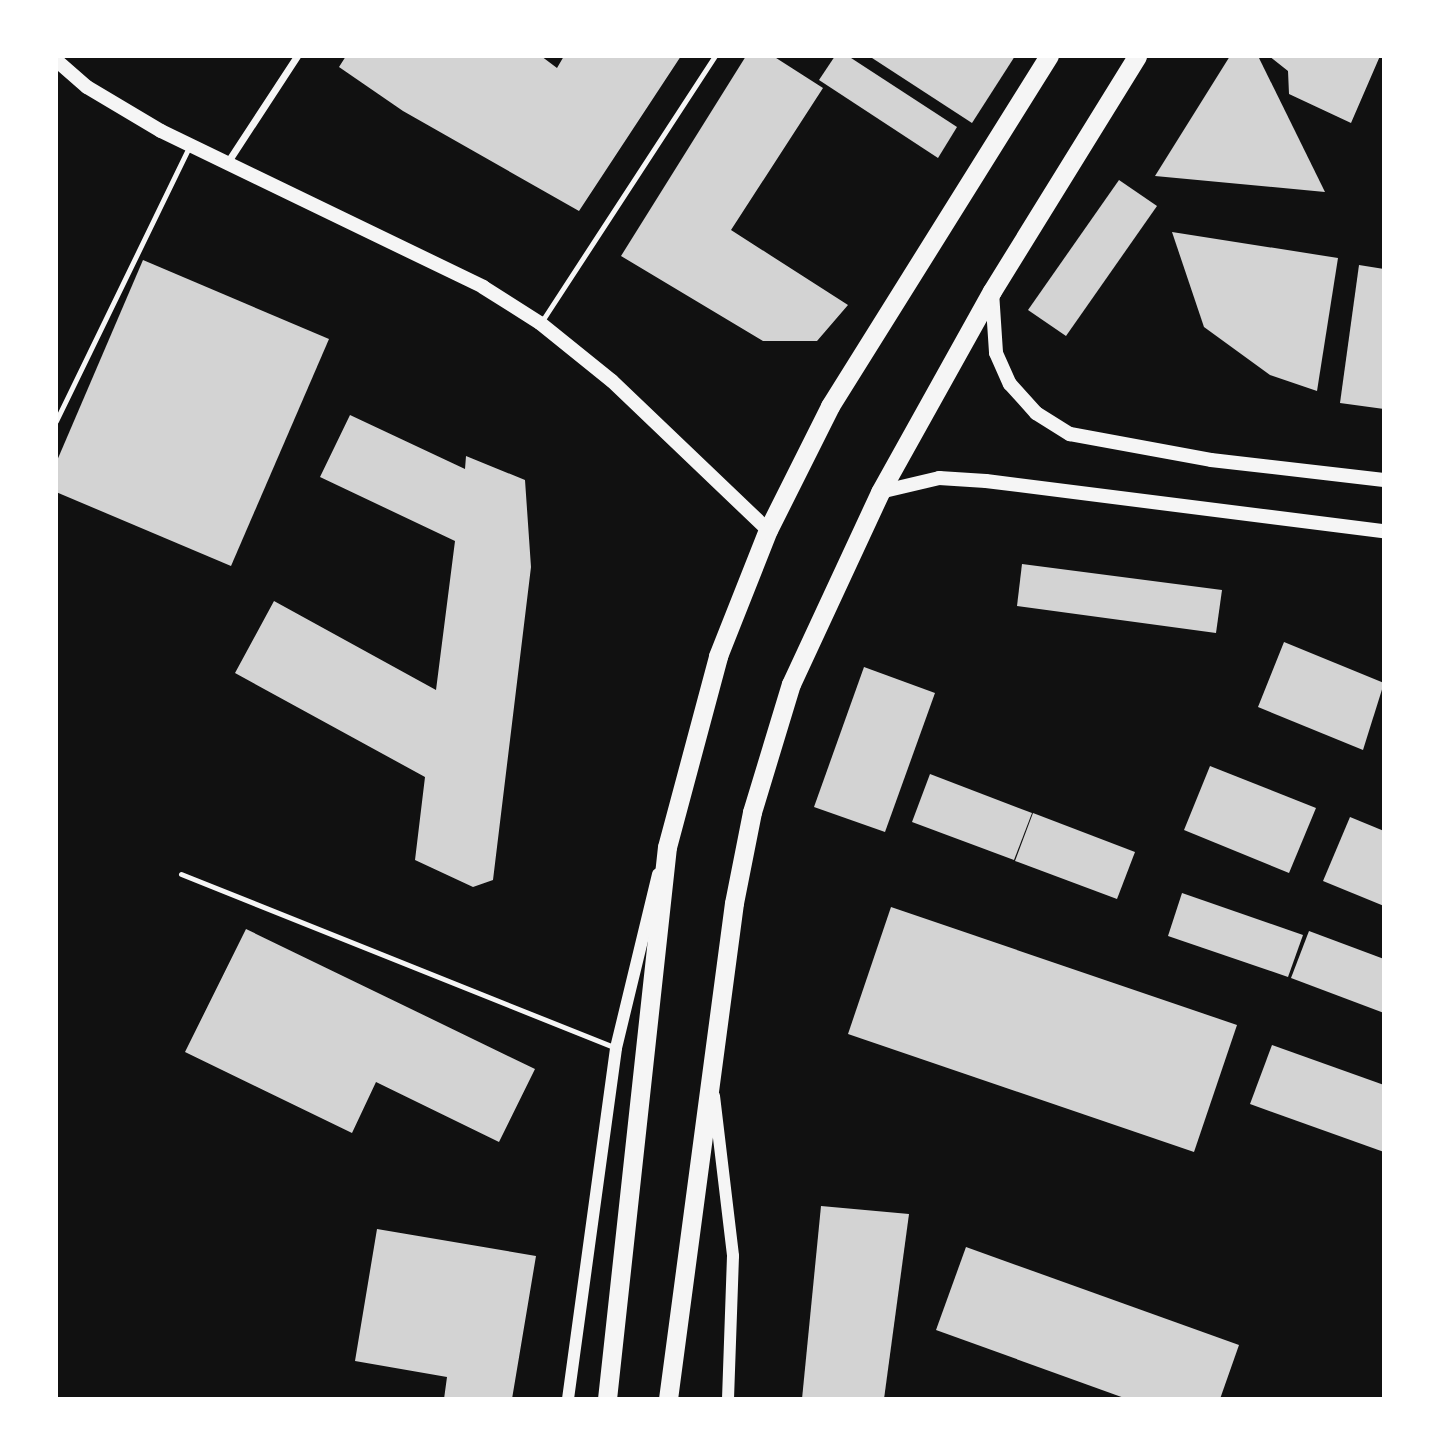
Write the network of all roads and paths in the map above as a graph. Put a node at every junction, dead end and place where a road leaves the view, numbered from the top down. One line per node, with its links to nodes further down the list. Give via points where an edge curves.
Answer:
1 (297, 56): 7 (street)
2 (715, 56): 9 (lane)
3 (1049, 56): 13 (highway, via 831,406)
4 (1137, 56): 8 (highway)
5 (56, 60): 6 (main road, via 87,88)
6 (190, 144): 7 (main road); 10 (lane)
7 (227, 163): 9 (main road, via 483,287)
8 (992, 290): 11 (main road, via 996,353 1010,384 1036,413 1070,434 1211,460); 12 (highway)
9 (540, 323): 13 (main road, via 612,382)
10 (56, 421)
11 (1384, 480)
12 (880, 492): 14 (main road, via 939,478 986,481); 18 (highway, via 817,620 769,748 734,903)
13 (768, 530): 15 (highway, via 718,656)
14 (1384, 531)
15 (667, 847): 17 (street, via 637,943); 20 (highway)
16 (181, 874): 17 (lane)
17 (616, 1048): 19 (street)
18 (713, 1085): 21 (highway); 22 (street, via 733,1256)
19 (568, 1399)
20 (607, 1399)
21 (668, 1399)
22 (728, 1399)

